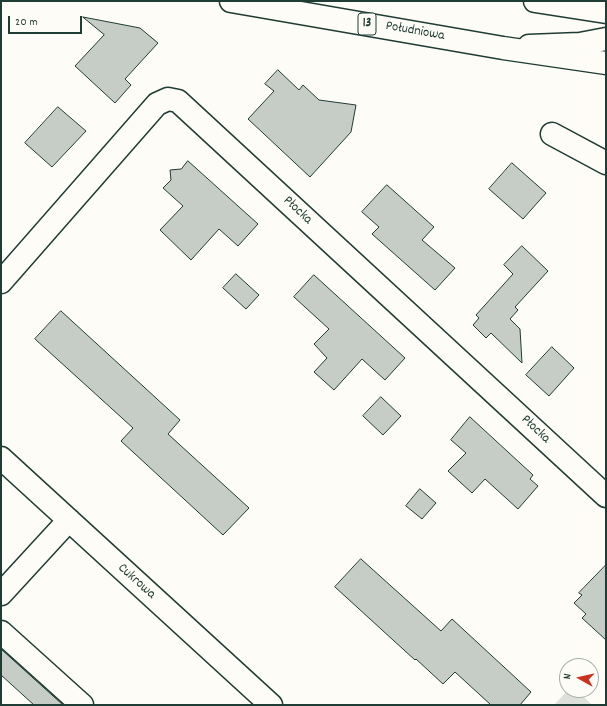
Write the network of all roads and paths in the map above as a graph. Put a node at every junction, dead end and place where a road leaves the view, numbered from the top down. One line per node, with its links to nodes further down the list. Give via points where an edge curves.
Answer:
1 (231, 1): 5 (street, Południowa / 13)
2 (535, 1): 3 (street)
3 (606, 12)
4 (606, 39): 5 (street, Południowa, via 580,44)
5 (504, 48): 6 (street, Południowa / 13)
6 (606, 63)
7 (552, 134): 8 (street)
8 (606, 163)
9 (1, 282): 11 (street, Płocka, via 157,104 168,99 178,101)
10 (1, 458): 12 (street, Cukrowa)
11 (606, 496)
12 (69, 520): 13 (street); 16 (street, Cukrowa)
13 (1, 594)
14 (1, 632): 15 (street)
15 (82, 705)
16 (271, 705)

